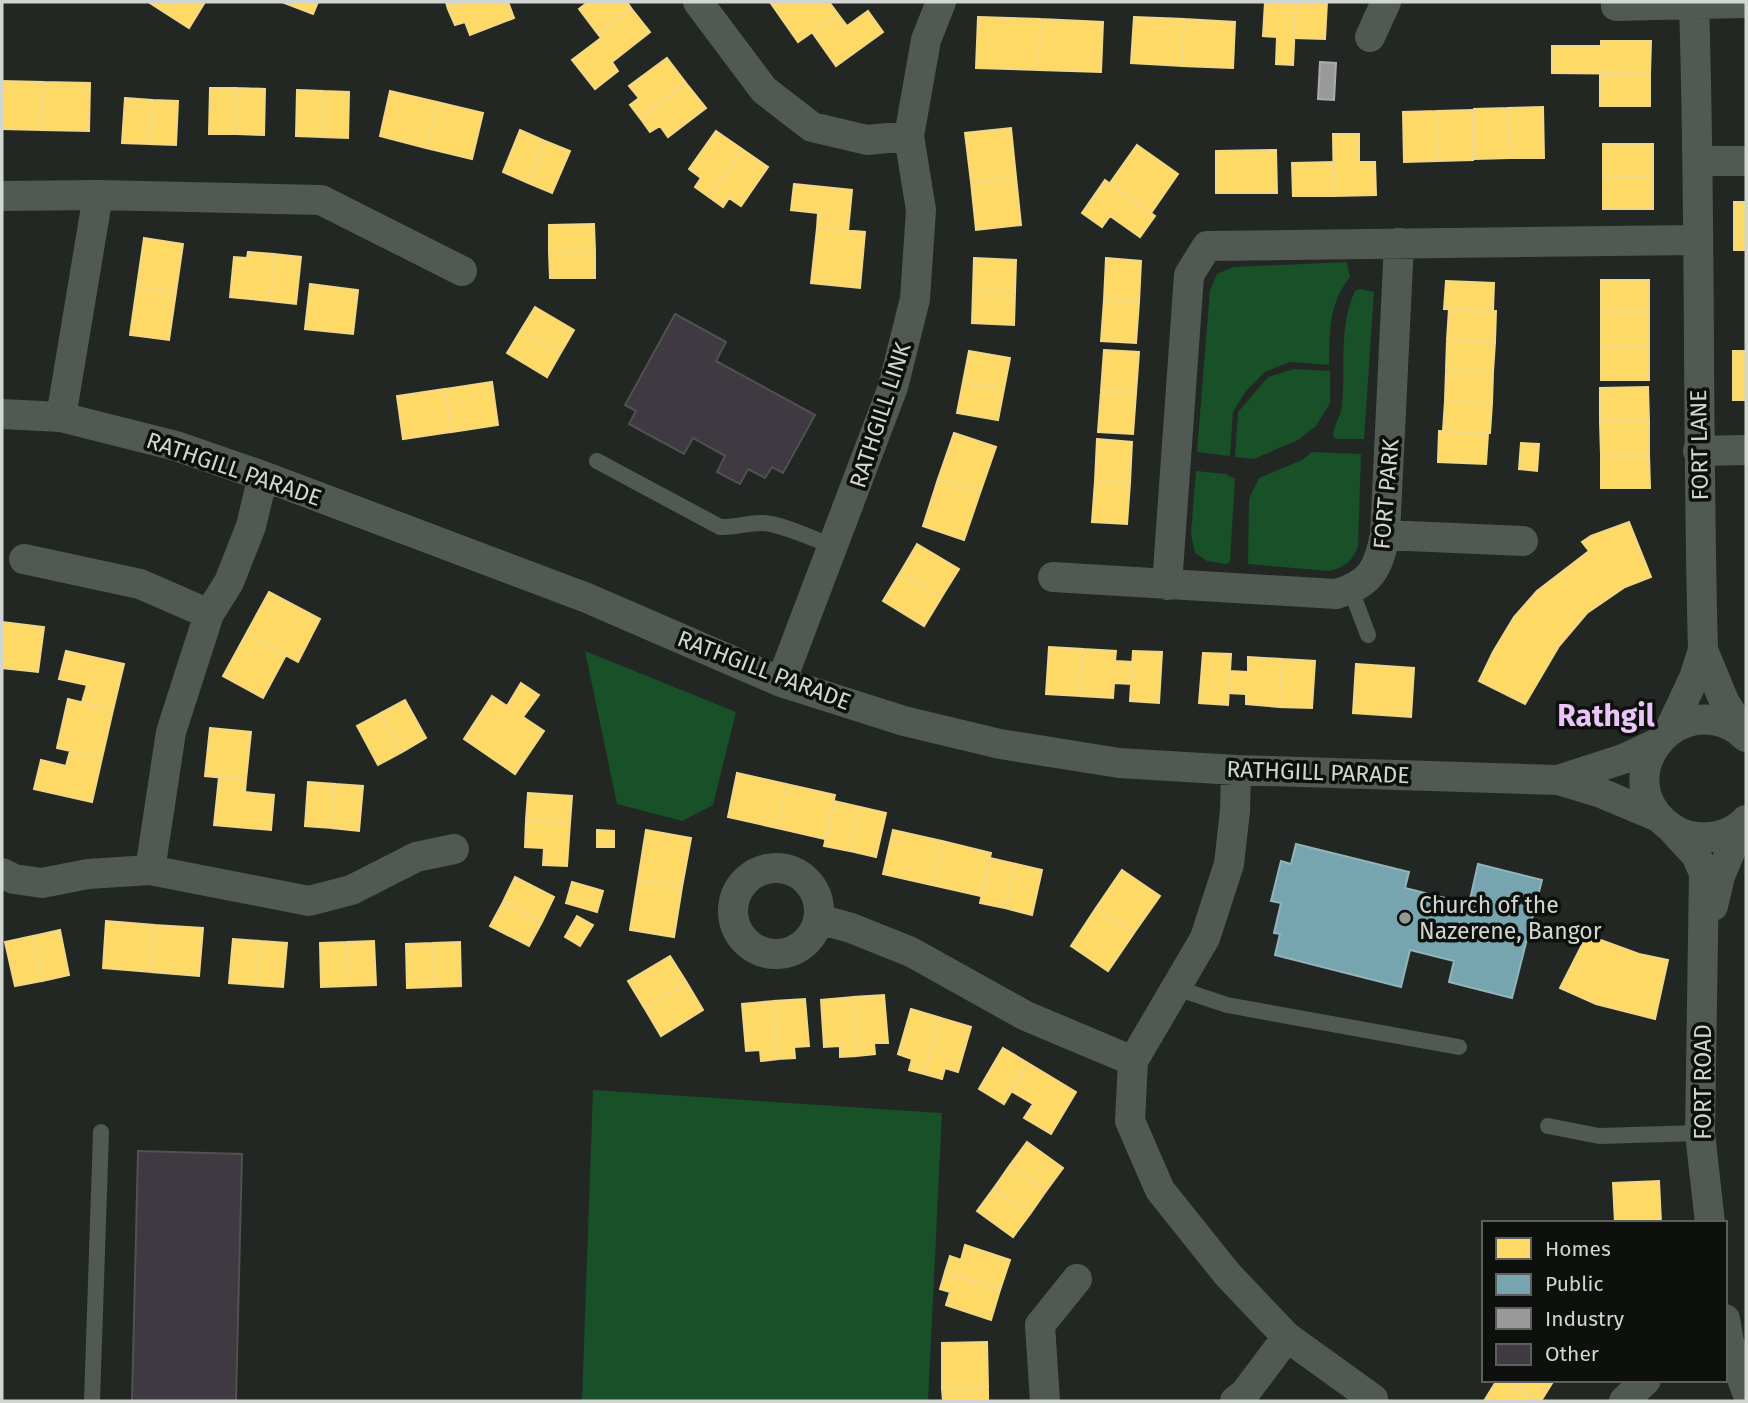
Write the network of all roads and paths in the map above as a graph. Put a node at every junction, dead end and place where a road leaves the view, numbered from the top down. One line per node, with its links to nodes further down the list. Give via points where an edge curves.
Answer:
1 (698, 2): 8 (street, via 764,90 812,127 867,140)
2 (941, 2): 8 (street, RATHGILL LINK, via 926,40)
3 (1386, 2): 7 (street)
4 (1746, 3): 5 (street)
5 (1694, 4): 6 (street); 9 (street, FORT LANE)
6 (1616, 6)
7 (1370, 37)
8 (909, 136): 24 (street, RATHGILL LINK, via 920,210 915,299 893,387)
9 (1699, 161): 10 (street); 13 (street, FORT LANE)
10 (1746, 161)
11 (98, 195): 12 (street); 15 (street, via 321,200); 17 (street)
12 (2, 196)
13 (1697, 240): 14 (street); 19 (street, FORT LANE)
14 (1399, 243): 22 (street, FORT PARK); 27 (street, via 1207,246 1189,275)
15 (462, 271)
16 (2, 414): 17 (street, RATHGILL PARADE)
17 (61, 417): 21 (street, RATHGILL PARADE, via 176,446)
18 (1746, 450): 19 (street)
19 (1698, 451): 31 (street, FORT LANE)
20 (597, 461): 24 (lane, via 720,527 768,523)
21 (263, 476): 29 (street, via 251,526 229,582); 32 (street, RATHGILL PARADE, via 587,598)
22 (1385, 535): 23 (street); 28 (street, FORT PARK, via 1379,561 1366,581)
23 (1523, 541)
24 (833, 546): 32 (street, RATHGILL LINK)
25 (24, 559): 29 (street, via 140,583)
26 (1053, 578): 27 (street)
27 (1167, 584): 28 (street, via 1336,594)
28 (1351, 590): 30 (lane)
29 (209, 614): 40 (street, via 171,732)
30 (1368, 635)
31 (1703, 650): 33 (street, FORT LANE, via 1694,678); 34 (street, FORT LANE, via 1724,701)
32 (781, 682): 35 (street, RATHGILL PARADE, via 904,721 1000,744 1119,763)
33 (1663, 737): 34 (street, RATHGILL PARADE, via 1689,721 1709,719 1730,725); 36 (street, RATHGILL PARADE, via 1623,760); 38 (street, FORT LANE, via 1646,762 1644,783 1648,802)
34 (1746, 737)
35 (1236, 770): 36 (street, RATHGILL PARADE); 44 (street, via 1229,863 1205,938)
36 (1558, 780): 38 (street, RATHGILL PARADE, via 1601,793)
37 (1744, 822): 38 (street, via 1726,834 1708,838 1690,837); 43 (street, FORT ROAD, via 1720,876)
38 (1665, 823): 43 (street, FORT ROAD, via 1696,855 1704,873)
39 (454, 849): 40 (street, via 416,857 351,890 309,901)
40 (150, 870): 41 (street, via 42,883)
41 (2, 873)
42 (819, 919): 46 (street, via 911,952 1026,1016)
43 (1703, 942): 49 (street, FORT ROAD)
44 (1176, 988): 45 (lane, via 1227,1005); 46 (street)
45 (1459, 1047)
46 (1133, 1061): 53 (street, via 1130,1121 1160,1189 1228,1275)
47 (1548, 1126): 49 (lane, via 1599,1136)
48 (101, 1132): 57 (lane)
49 (1700, 1133): 50 (street, FORT ROAD)
50 (1710, 1221)
51 (1077, 1279): 58 (street, via 1040,1325)
52 (1727, 1335): 55 (street)
53 (1286, 1337): 56 (street); 59 (street)
54 (1644, 1382): 60 (street)
55 (1746, 1391)
56 (1373, 1399)
57 (92, 1401)
58 (1045, 1401)
59 (1235, 1401)
60 (1624, 1401)

